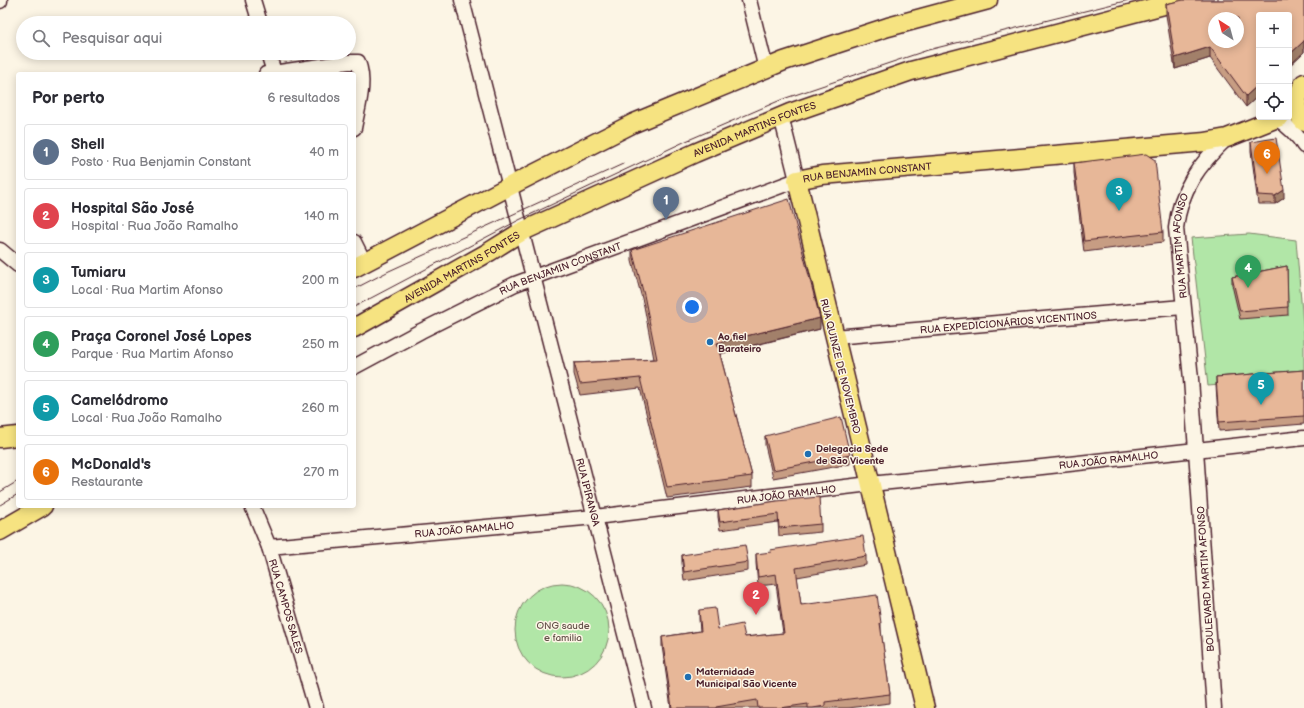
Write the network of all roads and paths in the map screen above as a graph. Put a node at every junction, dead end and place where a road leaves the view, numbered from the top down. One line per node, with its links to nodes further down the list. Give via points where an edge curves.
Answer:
1 (253, 0): 6 (street)
2 (462, 0): 20 (street, RUA IPIRANGA)
3 (749, 0): 8 (street)
4 (988, 0): 8 (main road, via 888,27)
5 (1183, 0): 13 (main road, AVENIDA MARTINS FONTES, via 911,71)
6 (258, 16)
7 (269, 60): 9 (street)
8 (766, 68): 20 (main road, via 634,123)
9 (270, 72)
10 (278, 72): 14 (street, via 358,62 362,71 362,83)
11 (1304, 83): 12 (main road)
12 (1292, 115)
13 (781, 116): 19 (street, RUA QUINZE DE NOVEMBRO); 21 (main road, AVENIDA MARTINS FONTES)
14 (356, 117)
15 (1278, 120): 17 (main road, RUA MARTIM AFONSO)
16 (1291, 120): 18 (street, via 1289,127)
17 (1227, 138): 19 (main road, RUA BENJAMIN CONSTANT); 27 (street, RUA MARTIM AFONSO, via 1213,150 1192,178 1177,214)
18 (1304, 146)
19 (797, 180): 26 (street, RUA BENJAMIN CONSTANT); 29 (main road, RUA QUINZE DE NOVEMBRO)
20 (510, 186): 21 (street, RUA IPIRANGA); 25 (main road)
21 (521, 232): 26 (street, RUA IPIRANGA); 28 (main road, AVENIDA MARTINS FONTES)
22 (356, 251): 25 (street)
23 (6, 254): 24 (street)
24 (16, 263)
25 (359, 265)
26 (532, 277): 30 (street, RUA BENJAMIN CONSTANT, via 428,327); 36 (street, RUA IPIRANGA)
27 (1183, 308): 29 (street, RUA EXPEDICIONÁRIOS VICENTINOS); 32 (street, RUA MARTIM AFONSO)
28 (356, 327)
29 (834, 337): 33 (main road, RUA QUINZE DE NOVEMBRO)
30 (356, 366)
31 (1304, 438): 32 (street, RUA JOÃO RAMALHO)
32 (1196, 449): 33 (street, RUA JOÃO RAMALHO); 42 (street, BOULEVARD MARTIM AFONSO)
33 (870, 484): 36 (street, RUA JOÃO RAMALHO); 41 (main road, RUA QUINZE DE NOVEMBRO)
34 (40, 508): 37 (main road)
35 (253, 508): 38 (street, RUA CAMPOS SALES)
36 (595, 517): 38 (street, RUA JOÃO RAMALHO); 40 (street, RUA IPIRANGA)
37 (0, 531)
38 (269, 547): 39 (street, RUA CAMPOS SALES)
39 (316, 708)
40 (644, 708)
41 (925, 708)
42 (1214, 708)

